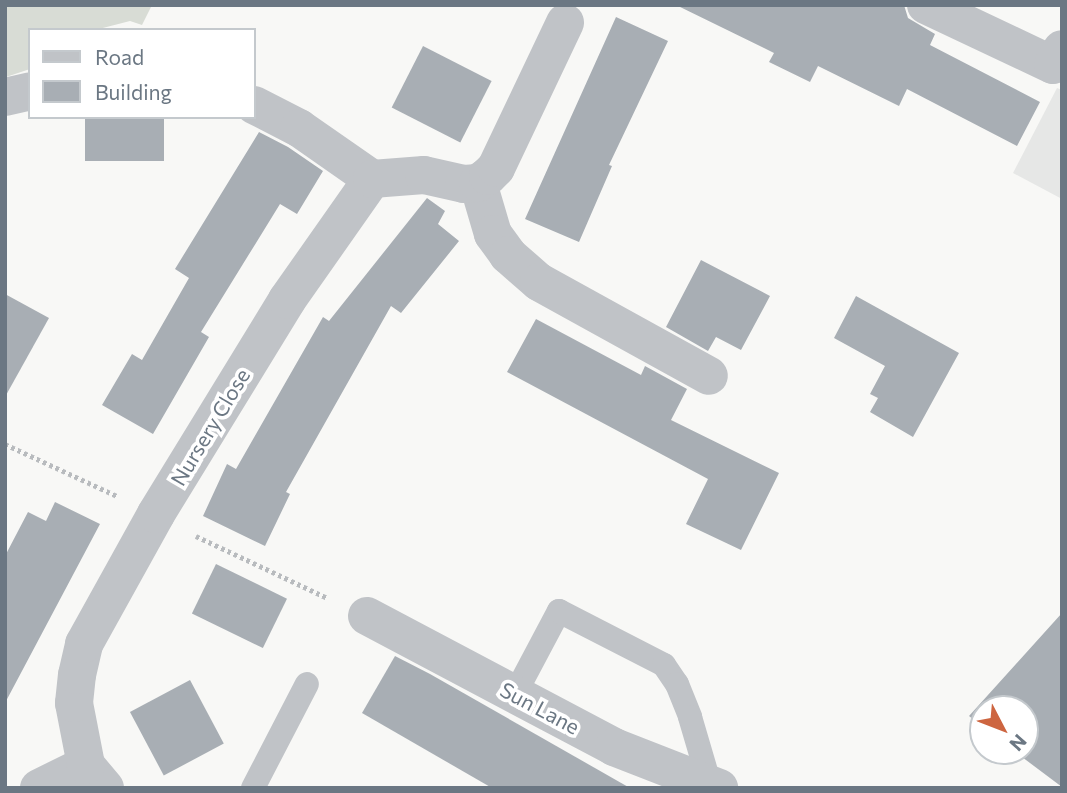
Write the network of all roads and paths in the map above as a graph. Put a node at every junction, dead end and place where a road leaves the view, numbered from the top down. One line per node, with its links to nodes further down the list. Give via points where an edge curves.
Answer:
1 (926, 5): 3 (street, via 1053,65)
2 (565, 23): 8 (street, via 496,168)
3 (1062, 49)
4 (28, 91): 5 (street)
5 (5, 97)
6 (256, 106): 7 (street, via 299,128)
7 (372, 179): 8 (street, via 425,175); 13 (street, Nursery Close, via 251,359 156,514 84,644 74,703)
8 (478, 183): 9 (street, via 493,234 508,255 540,282)
9 (709, 376)
10 (367, 616): 12 (street, Sun Lane)
11 (307, 684): 17 (lane)
12 (514, 694): 14 (street, Sun Lane, via 614,747); 15 (lane, via 559,611 664,665 677,684)
13 (96, 776): 16 (street)
14 (663, 779): 15 (street, Sun Lane)
15 (715, 786)
16 (39, 788)
17 (253, 788)

